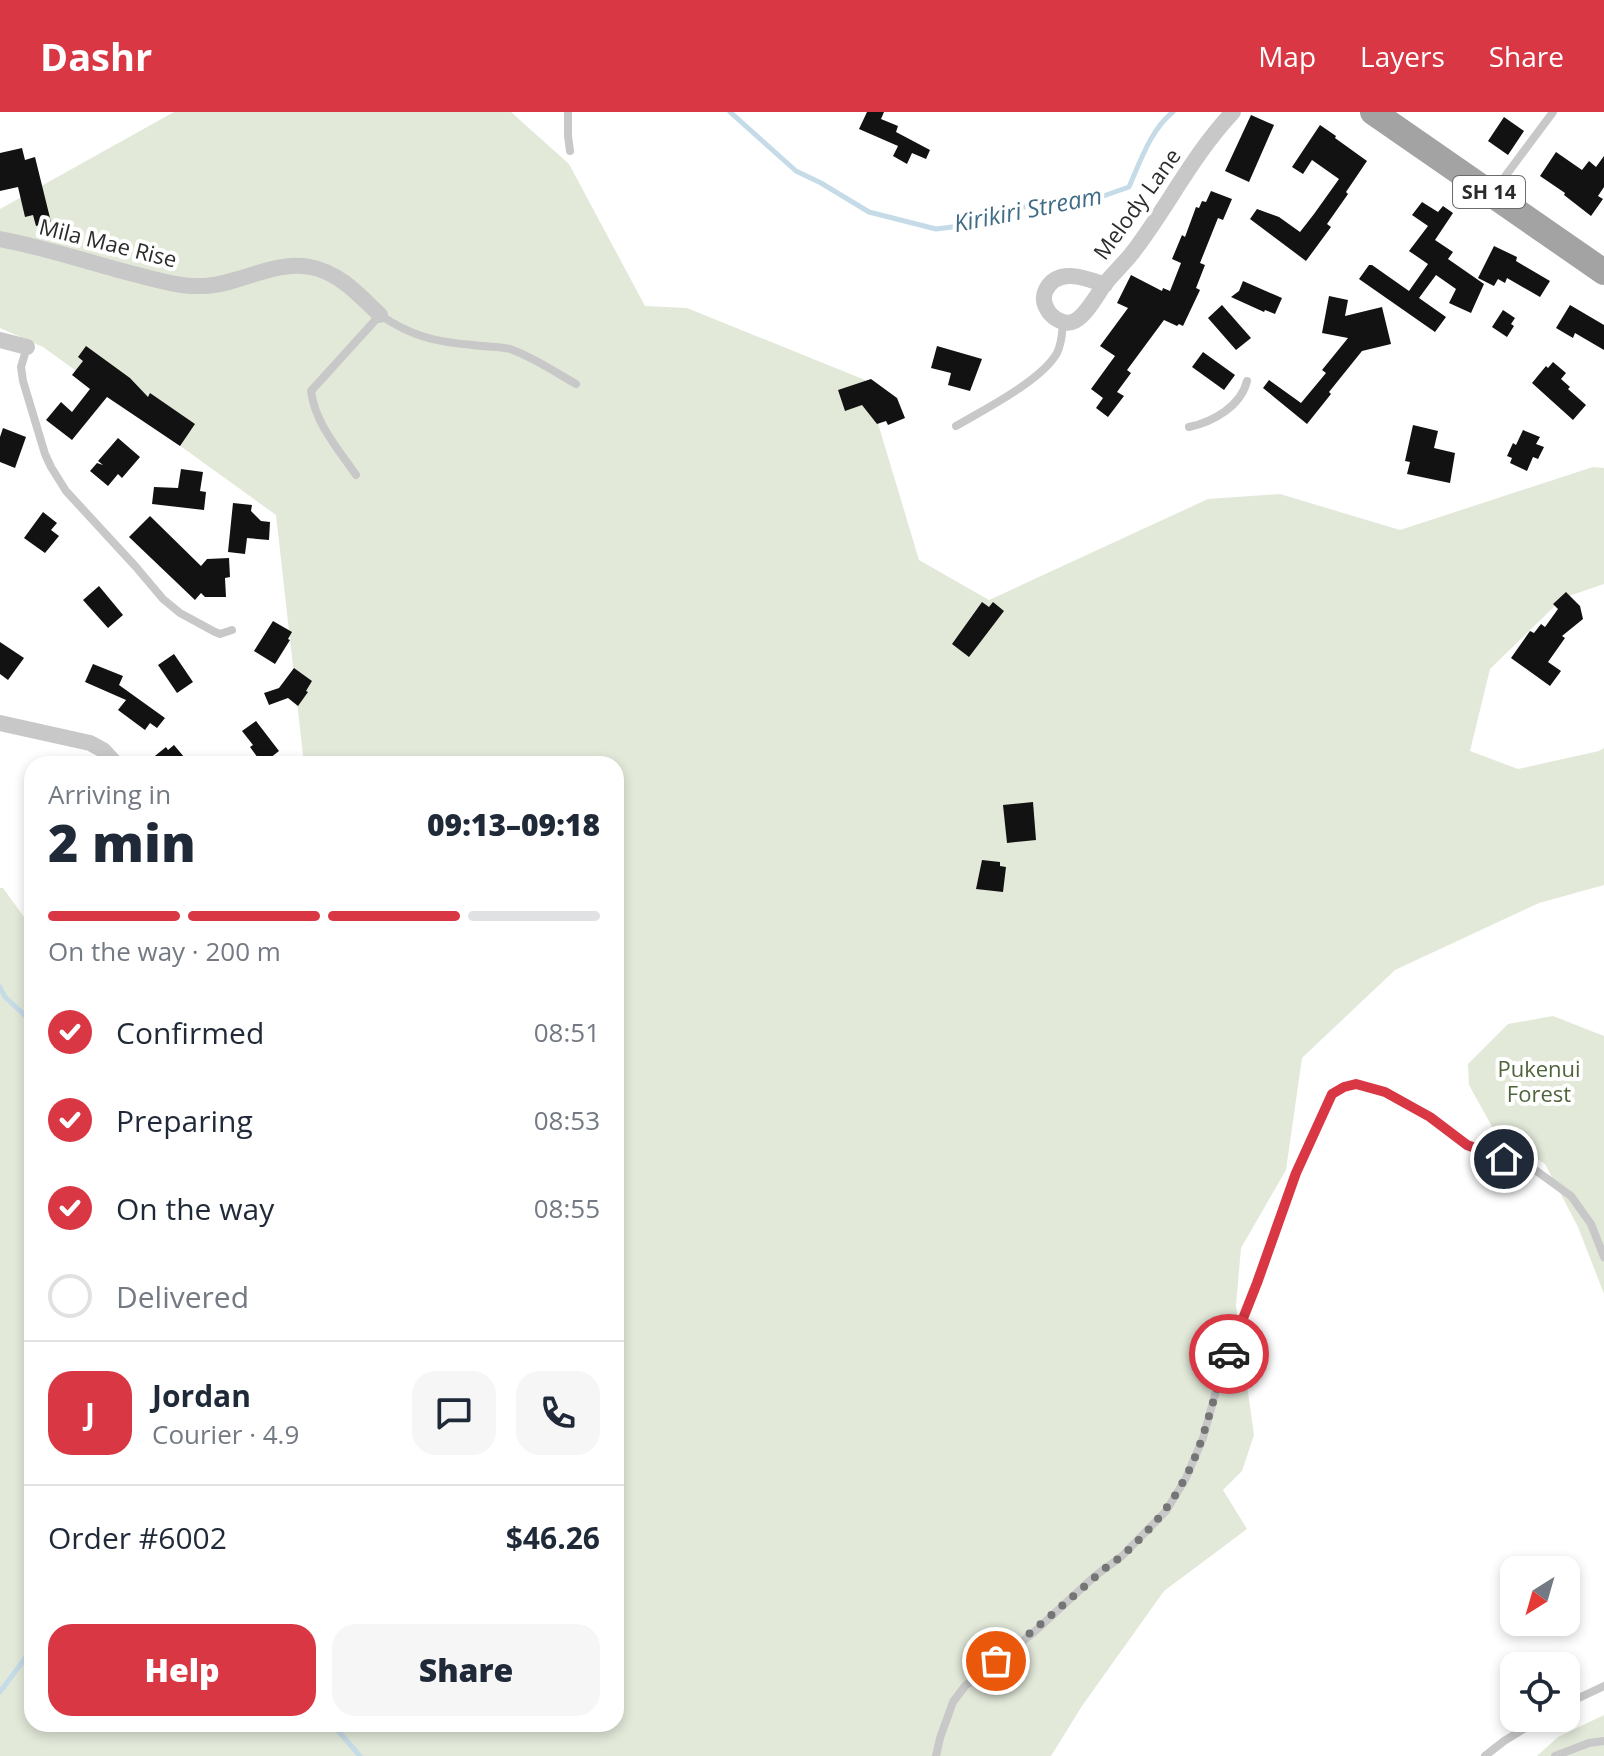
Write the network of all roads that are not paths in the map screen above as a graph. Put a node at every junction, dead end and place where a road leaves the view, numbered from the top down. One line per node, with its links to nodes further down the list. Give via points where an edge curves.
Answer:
1 (568, 112): 5 (lane)
2 (1233, 112): 9 (street, Melody Lane)
3 (1373, 112): 6 (main road, SH 14)
4 (1553, 112): 6 (lane)
5 (570, 151)
6 (1492, 194): 8 (main road, SH 14)
7 (0, 239): 10 (street, Mila Mae Rise, via 157,280 203,286 278,267 310,267 336,276)
8 (1604, 272)
9 (1105, 285): 11 (street, Melody Lane, via 1081,317); 11 (street, Melody Lane, via 1073,275 1052,282 1044,305)
10 (380, 315): 15 (lane, Mila Mae Rise, via 424,338 508,348); 18 (lane, via 311,391 324,429)
11 (1063, 323): 16 (lane, via 1062,342 1052,360 1022,386)
12 (0, 340): 13 (street)
13 (27, 347): 19 (lane, via 23,381 45,454 66,491 170,606 220,634)
14 (1247, 381): 17 (lane, via 1227,409)
15 (576, 384)
16 (956, 426)
17 (1189, 427)
18 (356, 475)
19 (232, 630)
20 (0, 723): 21 (street, via 90,743)
21 (109, 756)
22 (1604, 1257): 27 (lane, via 1591,1224 1571,1196 1531,1167 1467,1145 1385,1092 1356,1084 1332,1094 1296,1173 1221,1373 1203,1438 1173,1500 1122,1556 965,1686 953,1702)
23 (1604, 1686): 24 (lane)
24 (1580, 1697)
25 (1519, 1732): 28 (lane)
26 (1604, 1741): 29 (lane)
27 (936, 1756)
28 (1485, 1756)
29 (1555, 1756)

